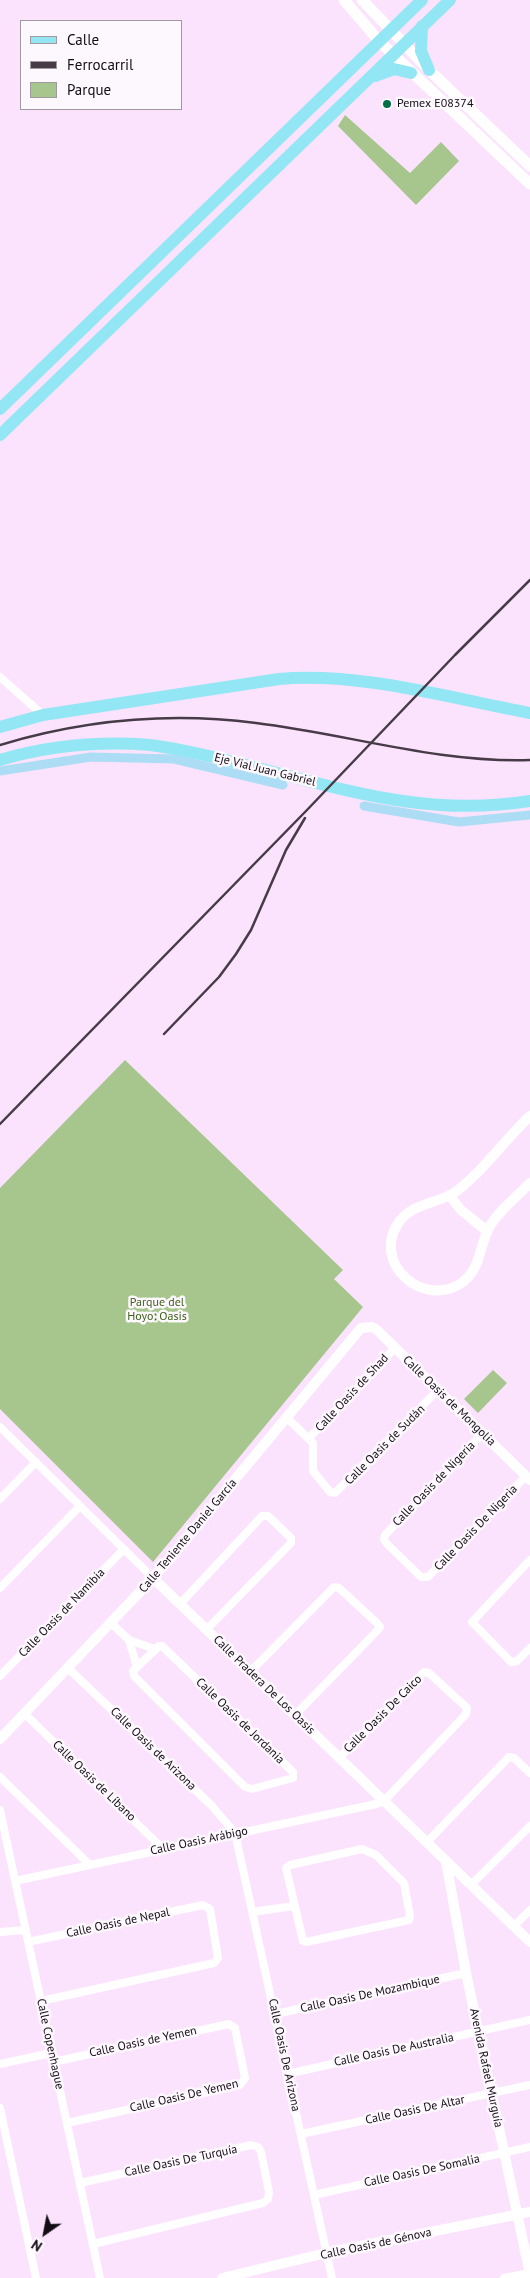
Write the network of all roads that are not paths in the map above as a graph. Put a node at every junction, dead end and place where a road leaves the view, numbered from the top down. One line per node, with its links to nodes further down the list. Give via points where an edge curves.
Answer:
1 (344, 0): 7 (main road)
2 (362, 0): 6 (main road)
3 (422, 0): 6 (main road)
4 (450, 0): 5 (main road)
5 (422, 26): 8 (main road); 10 (main road, via 421,51)
6 (390, 31): 7 (main road); 8 (main road)
7 (380, 42): 9 (main road); 17 (main road)
8 (403, 45): 9 (main road); 10 (main road)
9 (393, 55): 11 (main road); 12 (main road)
10 (429, 70): 14 (main road)
11 (411, 73): 12 (main road, via 390,69); 13 (main road)
12 (362, 84): 18 (main road)
13 (452, 112): 14 (main road, via 460,106); 16 (main road)
14 (485, 124): 15 (main road)
15 (530, 166)
16 (530, 184)
17 (0, 409)
18 (0, 436)
19 (0, 677): 21 (street)
20 (530, 713): 21 (main road, via 342,678 296,677)
21 (43, 715): 22 (main road)
22 (0, 727)
23 (0, 760): 24 (main road, Eje Vial Juan Gabriel, via 66,747 142,745 193,752 400,802 478,806)
24 (530, 801)
25 (530, 1116): 27 (street, via 461,1188)
26 (530, 1183): 28 (street)
27 (449, 1195): 28 (street, via 461,1210); 28 (street, via 413,1208 395,1229 391,1254 401,1275 422,1288 434,1290 456,1286 475,1268)
28 (487, 1231)
29 (366, 1326): 30 (street, Calle Oasis de Mongolia, via 376,1330); 32 (street, Calle Teniente Daniel García, via 358,1331)
30 (395, 1348): 31 (street, Calle Oasis de Mongolia); 35 (street, Calle Oasis de Shad)
31 (438, 1390): 34 (street, Calle Oasis de Mongolia); 35 (street, Calle Oasis de Sudán, via 337,1492 330,1492 314,1474 314,1448)
32 (286, 1418): 35 (street); 42 (street, Calle Teniente Daniel García)
33 (0, 1427): 36 (street, Calle Pradera De Los Oasis)
34 (483, 1434): 37 (street, Calle Oasis de Mongolia); 43 (street, Calle Oasis de Nigeria, via 384,1537 386,1543)
35 (309, 1438)
36 (36, 1462): 38 (street); 39 (street, Calle Pradera De Los Oasis)
37 (528, 1478): 43 (street, Calle Oasis De Nigeria, via 428,1577)
38 (0, 1499)
39 (80, 1506): 40 (street, Calle Pradera De Los Oasis); 44 (street)
40 (124, 1549): 42 (street, Calle Pradera De Los Oasis); 54 (street, Calle Oasis de Namibia)
41 (530, 1560): 49 (street, via 472,1622 511,1662 517,1661)
42 (153, 1578): 45 (street, Calle Pradera De Los Oasis); 46 (street, Calle Teniente Daniel García)
43 (423, 1578)
44 (0, 1588)
45 (180, 1604): 47 (street, Calle Pradera De Los Oasis); 47 (street, via 262,1516 268,1516 291,1543)
46 (111, 1623): 48 (street, Calle Oasis de Jordania); 52 (street, Calle Teniente Daniel García)
47 (207, 1630): 53 (street, Calle Pradera De Los Oasis)
48 (128, 1640): 50 (street, Calle Oasis de Jordania); 51 (street, Calle Oasis de Jordania)
49 (530, 1648)
50 (155, 1649): 51 (street); 51 (street, Calle Oasis de Jordania, via 162,1646 293,1772 293,1778 247,1788 134,1676 132,1673)
51 (137, 1667)
52 (68, 1668): 55 (street, Calle Teniente Daniel García); 64 (street, Calle Oasis de Arizona, via 212,1806)
53 (250, 1672): 56 (street, Calle Pradera De Los Oasis); 56 (street, via 334,1587 377,1623 379,1629)
54 (0, 1676)
55 (25, 1714): 57 (street, Calle Teniente Daniel García); 66 (street, Calle Oasis de Líbano)
56 (295, 1715): 58 (street, Calle Pradera De Los Oasis)
57 (1, 1734)
58 (340, 1758): 61 (street, Calle Pradera De Los Oasis); 61 (street, Calle Oasis De Caico, via 424,1672 466,1707 466,1714)
59 (530, 1773): 65 (street, via 512,1757 508,1758)
60 (0, 1777): 68 (street)
61 (384, 1801): 64 (street, Calle Oasis Arábigo); 65 (street, Calle Pradera De Los Oasis)
62 (0, 1810): 69 (street, Calle Copenhague)
63 (530, 1826): 70 (street)
64 (235, 1833): 66 (street, Calle Oasis Arábigo); 73 (street, Calle Oasis De Arizona)
65 (427, 1842): 67 (street, Calle Pradera De Los Oasis)
66 (163, 1849): 68 (street, Calle Oasis Arábigo)
67 (446, 1861): 70 (street, Calle Pradera De Los Oasis); 79 (street, Avenida Rafael Murguía)
68 (90, 1865): 69 (street, Calle Oasis Arábigo)
69 (15, 1881): 75 (street, Calle Copenhague)
70 (471, 1885): 74 (street, Calle Pradera De Los Oasis)
71 (294, 1906): 71 (street, via 302,1940 306,1942 407,1922 410,1916 404,1883 376,1855 362,1850 287,1866); 73 (street)
72 (530, 1910): 74 (street)
73 (252, 1912): 81 (street, Calle Oasis De Arizona)
74 (514, 1926): 78 (street, Calle Pradera De Los Oasis)
75 (26, 1930): 76 (street); 77 (street, Calle Copenhague)
76 (0, 1932)
77 (28, 1942): 80 (street, Calle Copenhague); 80 (street, Calle Oasis de Nepal, via 207,1906 210,1909 217,1960 214,1963)
78 (530, 1942)
79 (466, 1973): 81 (street, Calle Oasis De Mozambique); 84 (street, Avenida Rafael Murguía)
80 (41, 2001): 85 (street, Calle Copenhague)
81 (275, 2014): 88 (street, Calle Oasis De Arizona)
82 (530, 2020): 84 (street, Calle Oasis De Australia)
83 (233, 2025): 86 (street, Calle Oasis de Yemen); 92 (street, Calle Oasis De Yemen, via 245,2078 240,2085)
84 (478, 2032): 88 (street, Calle Oasis De Australia); 90 (street, Avenida Rafael Murguía)
85 (51, 2052): 86 (street, Calle Copenhague); 87 (street)
86 (53, 2062): 92 (street, Calle Copenhague)
87 (0, 2064)
88 (288, 2074): 93 (street, Calle Oasis De Arizona)
89 (530, 2085): 90 (street, Calle Oasis De Altar)
90 (492, 2094): 93 (street, Calle Oasis De Altar); 95 (street, Avenida Rafael Murguía)
91 (0, 2108): 103 (street)
92 (67, 2123): 96 (street, Calle Copenhague)
93 (300, 2134): 97 (street, Calle Oasis De Arizona)
94 (530, 2147): 95 (street, Calle Oasis De Somalia)
95 (504, 2153): 97 (street, Calle Oasis De Somalia); 99 (street, Avenida Rafael Murguía)
96 (80, 2183): 100 (street, Calle Copenhague); 100 (street, Calle Oasis De Turquía, via 251,2145 261,2152 269,2192 263,2203)
97 (314, 2195): 101 (street, Calle Oasis De Arizona)
98 (530, 2212): 99 (street, Calle Oasis de Génova)
99 (516, 2215): 101 (street, Calle Oasis de Génova); 102 (street, Avenida Rafael Murguía)
100 (93, 2244): 104 (street, Calle Copenhague)
101 (326, 2253): 105 (street, Calle Oasis de Génova); 106 (street, Calle Oasis De Arizona)
102 (530, 2273): 107 (street)
103 (36, 2278)
104 (100, 2278)
105 (222, 2278)
106 (332, 2278)
107 (504, 2278)

